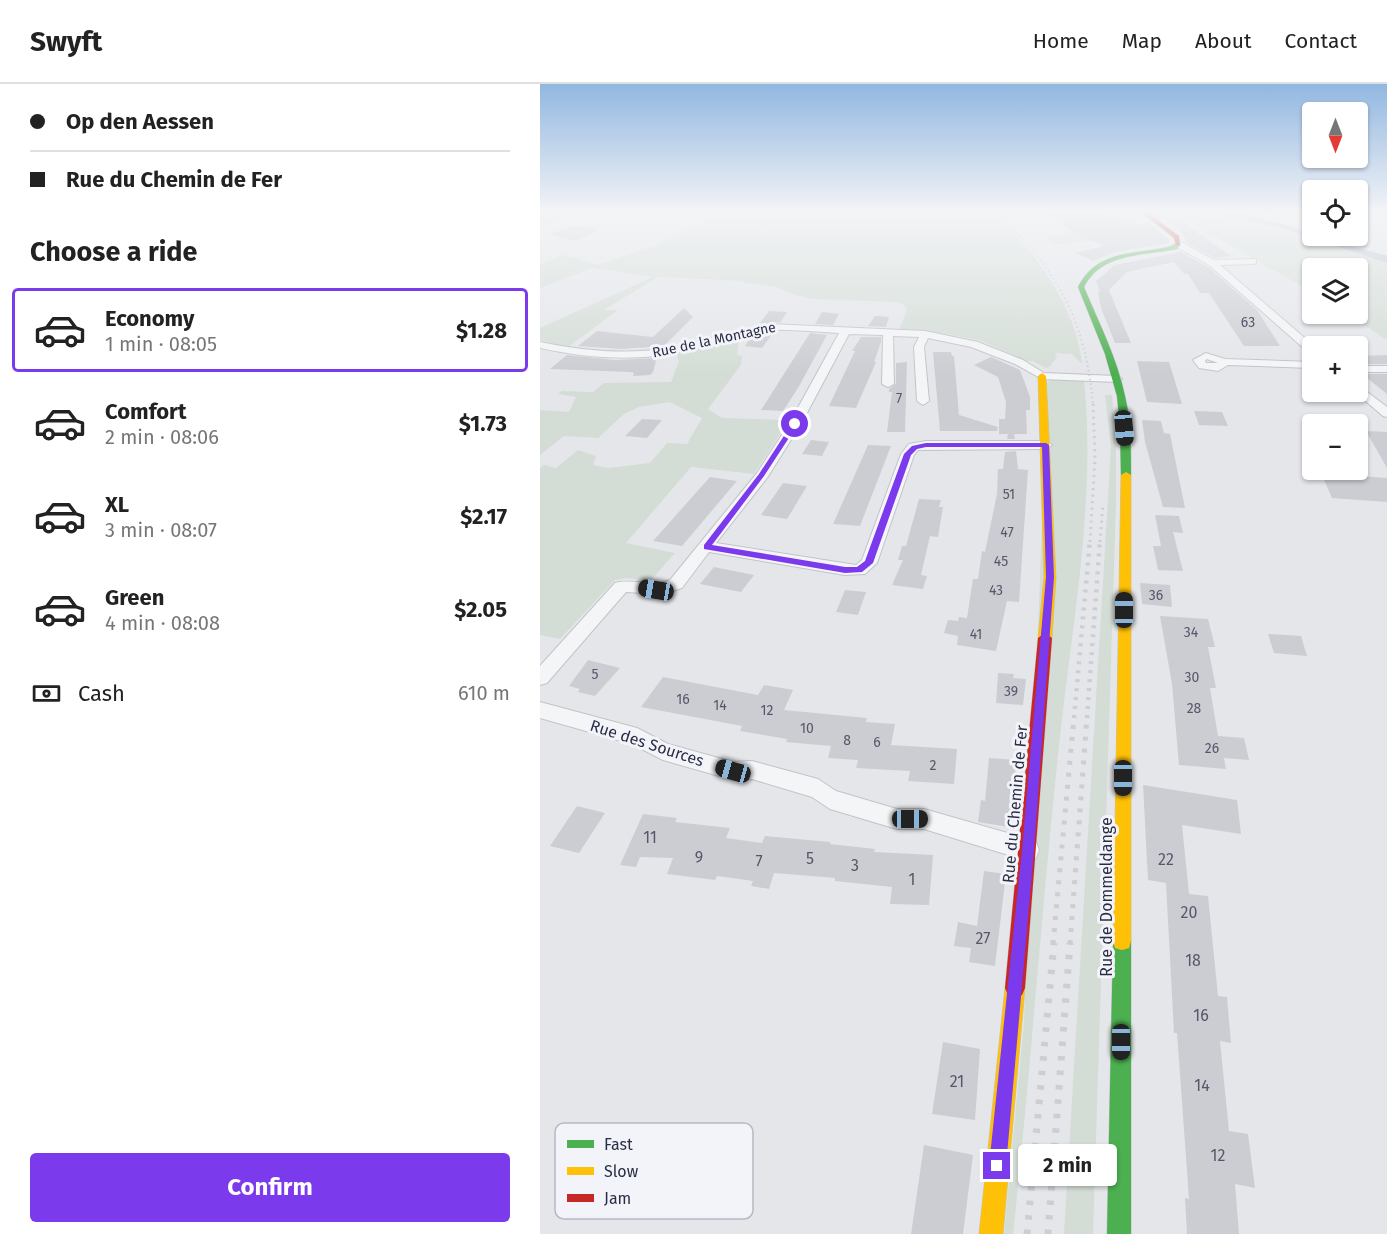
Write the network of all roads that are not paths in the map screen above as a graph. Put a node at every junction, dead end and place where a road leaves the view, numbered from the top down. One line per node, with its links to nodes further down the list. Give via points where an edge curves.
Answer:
1 (1094, 267): 13 (main road, Rue de Dommeldange, via 1081,278 1081,287)
2 (1216, 267): 6 (street)
3 (846, 329): 4 (street, Rue de la Montagne); 7 (street, Rue de la Montagne, via 752,329 684,349 636,355); 19 (street, via 789,434)
4 (888, 332): 5 (street, Rue de la Montagne); 14 (street)
5 (925, 334): 12 (street, Rue de la Montagne, via 974,344); 16 (street, via 919,347)
6 (1302, 341)
7 (540, 345)
8 (1224, 362): 9 (street)
9 (1302, 365)
10 (1368, 369): 11 (street)
11 (1387, 369)
12 (1042, 376): 13 (street, Rue de la Montagne); 18 (main road, Rue du Chemin de Fer)
13 (1116, 379): 24 (main road, Rue de Dommeldange, via 1126,442)
14 (888, 384)
15 (1368, 397): 17 (street)
16 (923, 400)
17 (1387, 413)
18 (1046, 445): 19 (street, via 914,447 908,454 869,563 859,570); 22 (main road, Rue du Chemin de Fer, via 1050,577)
19 (707, 547): 20 (street, via 676,584 667,589 621,587)
20 (540, 678)
21 (540, 710): 22 (street, Rue des Sources, via 637,737 663,751 733,771 752,770 818,789 830,799 886,816 924,819)
22 (1028, 850): 23 (main road, Rue du Chemin de Fer)
23 (991, 1234)
24 (1119, 1234)

